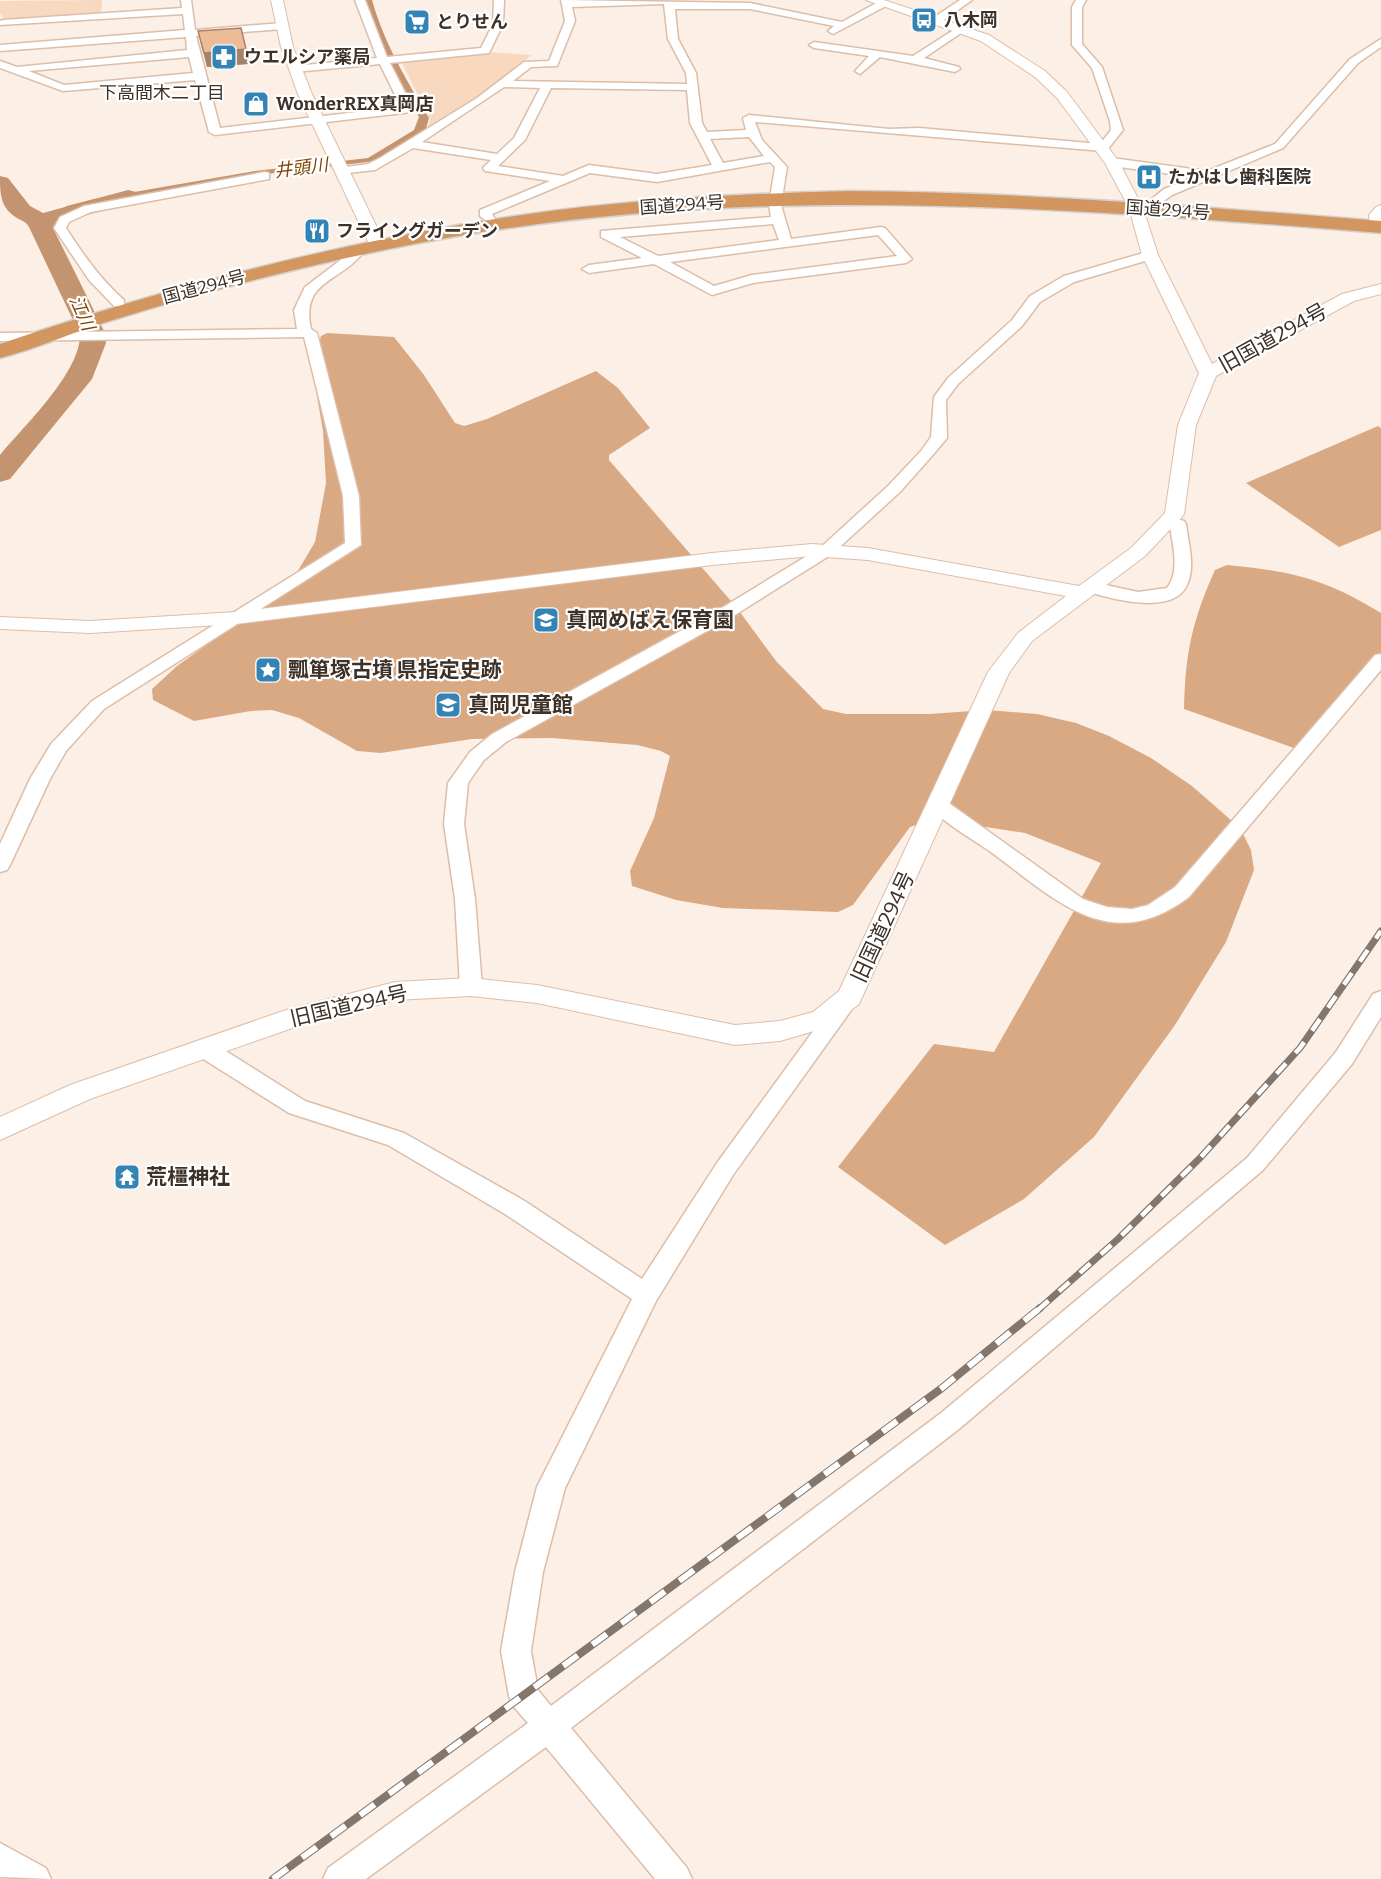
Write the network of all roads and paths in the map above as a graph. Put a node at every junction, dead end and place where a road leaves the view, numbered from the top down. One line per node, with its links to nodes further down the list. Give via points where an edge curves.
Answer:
1 (277, 0): 13 (street)
2 (360, 0): 24 (street)
3 (499, 0): 24 (street, via 498,24 485,51)
4 (968, 0): 11 (street)
5 (1082, 0): 38 (street, via 1077,7 1077,45 1097,67 1116,121 1117,130)
6 (566, 2): 7 (street); 31 (street, via 570,21 553,64 528,64)
7 (670, 2): 9 (street); 33 (street, via 673,39 691,73)
8 (877, 2): 11 (street); 12 (street)
9 (750, 3): 12 (street)
10 (186, 5): 15 (street); 16 (street)
11 (937, 20): 14 (street)
12 (844, 25): 18 (street)
13 (282, 26): 16 (street); 26 (street)
14 (960, 28): 23 (street); 38 (street, via 994,44 1040,74 1062,95)
15 (9, 32): 16 (street); 19 (street)
16 (190, 34): 20 (street)
17 (1381, 42): 45 (street, via 1354,61 1279,146)
18 (814, 45): 21 (street); 22 (street)
19 (0, 48)
20 (193, 53): 28 (street); 30 (street)
21 (878, 53): 23 (street); 29 (street)
22 (805, 55)
23 (915, 59): 27 (street)
24 (383, 60): 26 (street); 34 (street, via 408,111)
25 (0, 64): 28 (street)
26 (296, 69): 34 (street)
27 (955, 69)
28 (15, 70): 30 (street, via 63,88)
29 (860, 71)
30 (200, 76): 34 (street, via 215,132)
31 (502, 84): 32 (street); 37 (street)
32 (547, 85): 33 (street); 39 (street, via 519,140)
33 (693, 87): 36 (street, via 696,123)
34 (317, 121): 42 (street)
35 (752, 133): 36 (street); 38 (street, via 749,118); 40 (street, via 762,150)
36 (702, 136): 43 (street)
37 (410, 144): 39 (street); 42 (street, via 371,167)
38 (1102, 148): 41 (street)
39 (500, 158): 46 (street, via 489,168)
40 (773, 158): 43 (street); 47 (street, via 781,167)
41 (1112, 162): 45 (street); 48 (street)
42 (339, 166): 53 (street)
43 (719, 167): 46 (street, via 657,178 589,169)
44 (265, 176): 58 (street, via 88,209 64,220 60,228)
45 (1209, 176): 48 (street)
46 (561, 179): 49 (street, via 484,213)
47 (776, 196): 48 (highway, 国道294号); 49 (highway, 国道294号, via 642,202); 50 (street); 53 (highway, 国道294号, via 591,213)
48 (1140, 204): 51 (highway, 国道294号); 54 (street)
49 (489, 219): 53 (highway, 国道294号)
50 (778, 220): 52 (street); 55 (street, via 605,234)
51 (1379, 221)
52 (786, 242): 55 (street); 55 (street, via 880,231 906,258 752,279 712,291)
53 (370, 245): 58 (highway, 国道294号); 60 (street, via 319,279 306,294 301,310)
54 (1150, 255): 62 (street); 64 (street, via 1069,279 1035,298 1017,323 953,381 939,400 939,438 926,454)
55 (654, 259): 56 (street)
56 (589, 269)
57 (1381, 289): 62 (street, 旧国道294号, via 1348,297)
58 (114, 307): 59 (highway, 国道294号)
59 (73, 327): 60 (street, via 115,335); 61 (highway, 国道294号); 61 (highway, 国道294号)
60 (305, 333): 66 (street, via 310,333 351,496 353,545)
61 (3, 342)
62 (1208, 373): 63 (street, 旧国道294号, via 1187,426 1174,514)
63 (1168, 521): 65 (street, 旧国道294号, via 1138,552); 65 (street, via 1178,524 1182,562 1179,585 1173,592 1147,598)
64 (826, 551): 65 (street, via 868,554); 66 (street, via 712,559); 71 (street, via 721,616 499,738 477,756 459,783 454,824 465,898)
65 (1088, 590): 69 (street, 旧国道294号, via 1025,637 999,672)
66 (236, 618): 67 (street, via 90,627); 70 (street, via 114,695 79,723 40,779)
67 (0, 623)
68 (1381, 659): 69 (street, via 1182,892 1161,909 1119,917 1076,904)
69 (939, 805): 72 (street, 旧国道294号)
70 (0, 865)
71 (471, 987): 72 (street, 旧国道294号, via 537,994 735,1035 780,1031 822,1019); 74 (street, 旧国道294号, via 394,991 295,1017)
72 (850, 997): 76 (street, via 725,1169)
73 (1381, 999): 77 (street, via 1344,1058 1255,1164 950,1421)
74 (205, 1049): 75 (street, 旧国道294号, via 80,1092); 76 (street, via 297,1107 396,1139 514,1207)
75 (0, 1129)
76 (646, 1295): 77 (street, via 551,1486 529,1572 516,1651 524,1696)
77 (548, 1728): 80 (street); 81 (street)
78 (0, 1859): 79 (street)
79 (35, 1879)
80 (339, 1879)
81 (676, 1879)

